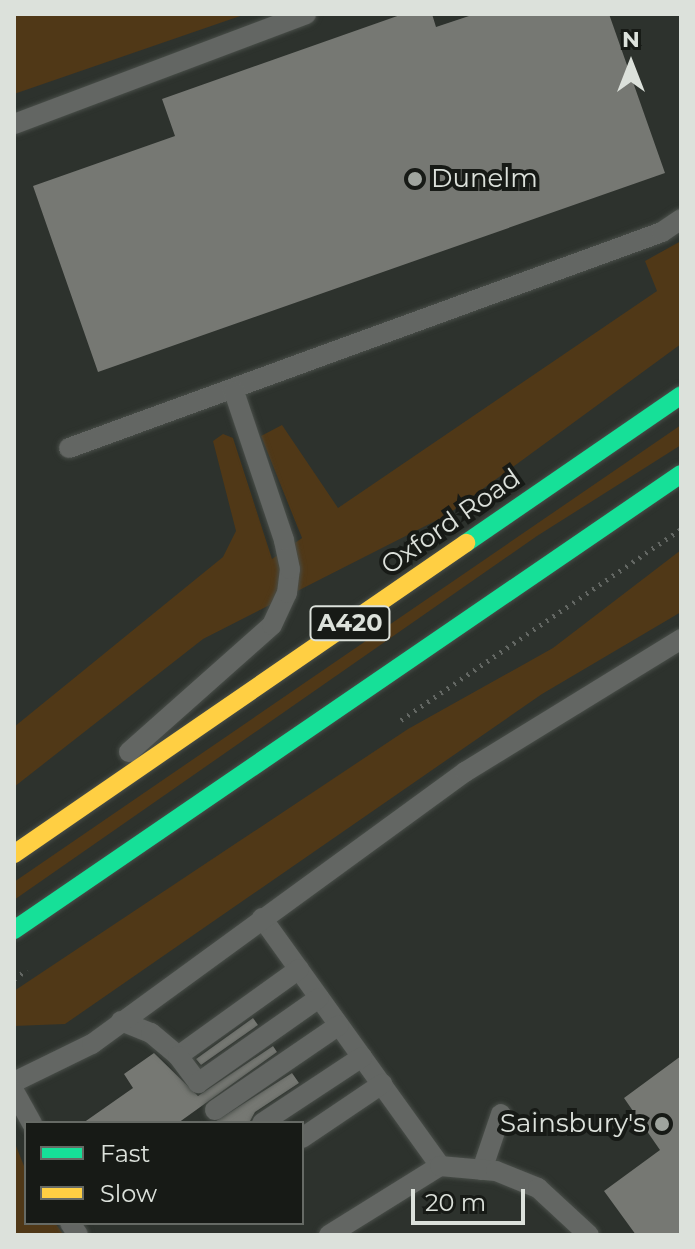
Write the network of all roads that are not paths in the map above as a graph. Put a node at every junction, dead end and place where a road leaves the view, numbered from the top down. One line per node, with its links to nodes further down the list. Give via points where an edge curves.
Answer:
1 (306, 14): 2 (lane)
2 (14, 124)
3 (681, 219): 4 (lane, via 662,232)
4 (234, 391): 6 (lane); 9 (lane, via 284,540 290,569 282,609 272,625)
5 (681, 395): 9 (highway, Oxford Road / A420)
6 (69, 448)
7 (681, 474): 11 (highway, A420)
8 (681, 639): 10 (lane, via 499,750)
9 (16, 852)
10 (262, 918): 12 (lane); 14 (lane)
11 (14, 930)
12 (299, 969): 13 (lane); 16 (lane)
13 (319, 998): 15 (lane); 19 (lane)
14 (121, 1021): 16 (lane, via 151,1033); 18 (lane, via 92,1044)
15 (339, 1025): 17 (lane); 23 (lane)
16 (178, 1056): 19 (lane)
17 (362, 1057): 20 (lane); 25 (lane)
18 (14, 1082)
19 (198, 1083): 23 (lane)
20 (382, 1084): 26 (lane); 27 (lane)
21 (14, 1091): 24 (lane)
22 (501, 1114): 28 (lane)
23 (219, 1116)
24 (31, 1121)
25 (265, 1121)
26 (304, 1137)
27 (440, 1166): 28 (lane); 29 (lane)
28 (482, 1170): 30 (lane, via 538,1188)
29 (329, 1235)
30 (589, 1235)

